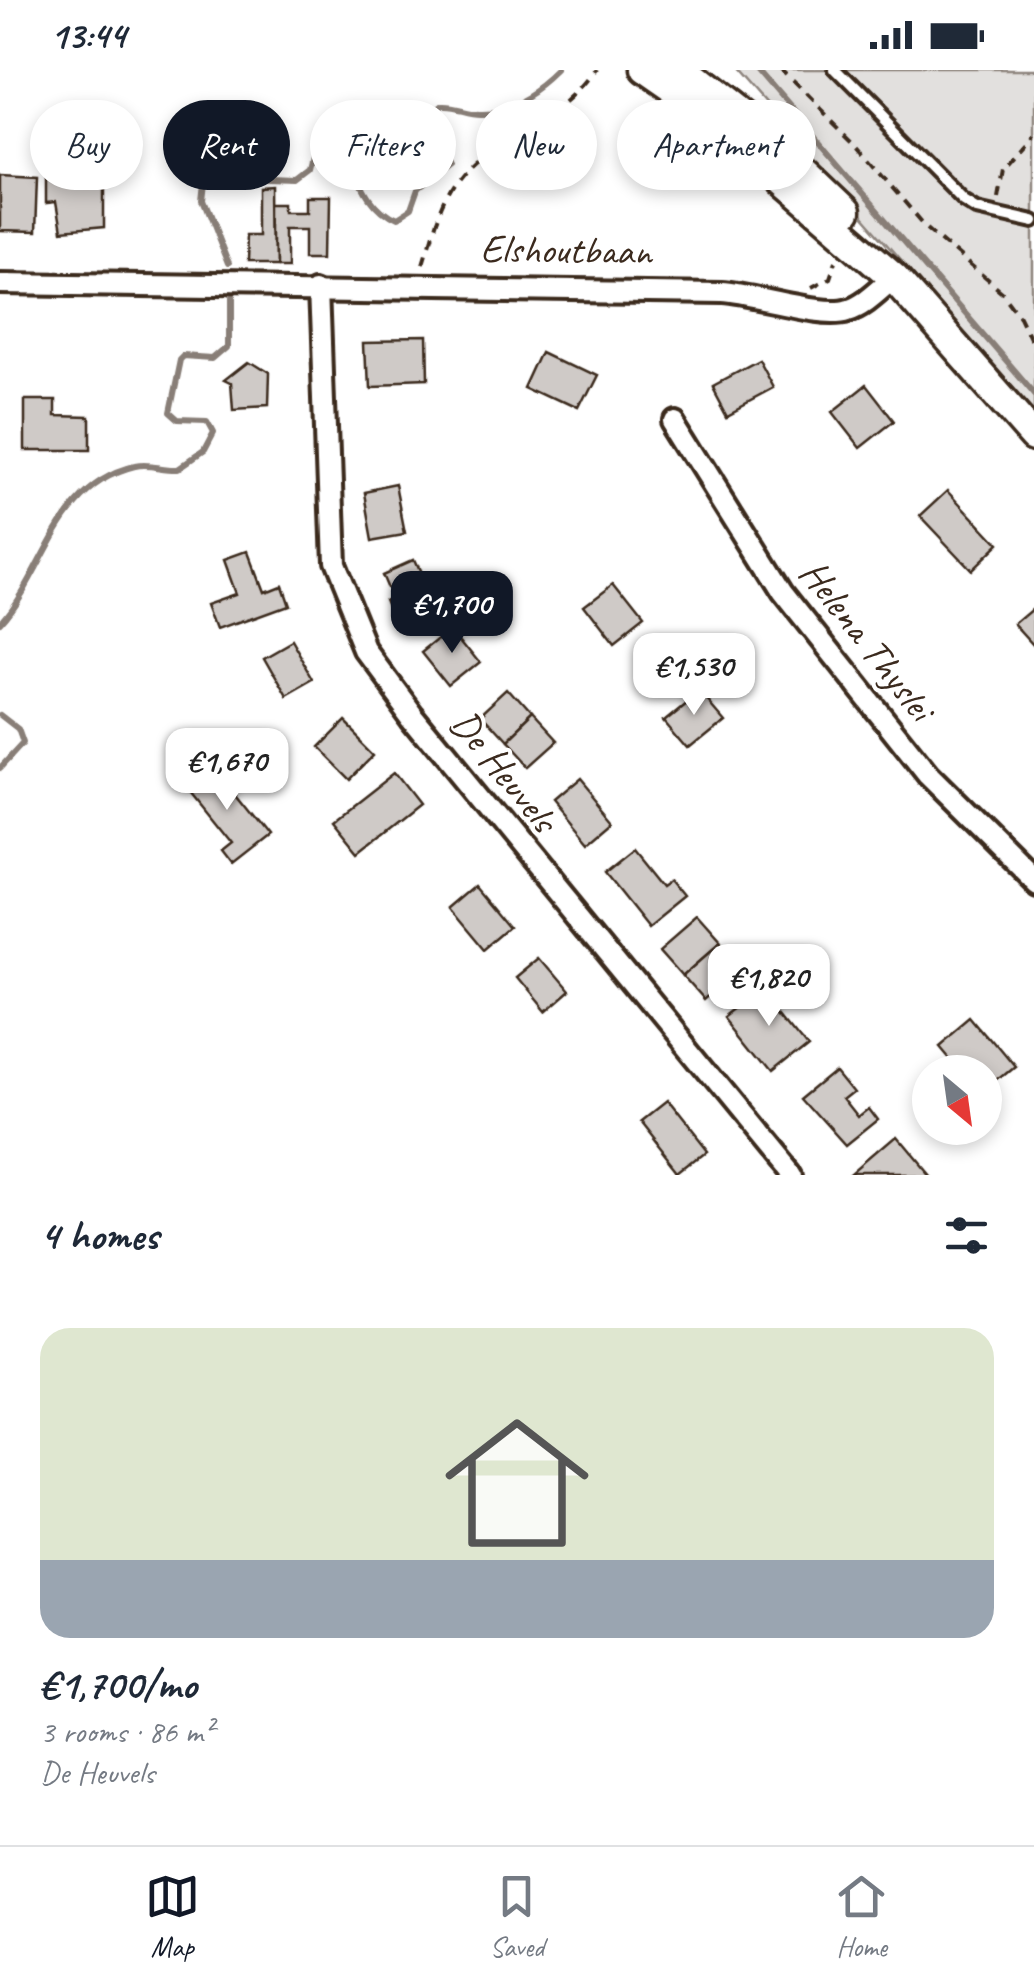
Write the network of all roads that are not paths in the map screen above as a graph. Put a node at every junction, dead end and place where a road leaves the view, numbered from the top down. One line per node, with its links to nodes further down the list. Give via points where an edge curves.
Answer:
1 (642, 70): 5 (main road, via 704,113)
2 (678, 70): 5 (main road, via 828,194 872,240)
3 (834, 70): 4 (lane, via 964,200)
4 (1034, 221)
5 (894, 277): 7 (street, Elshoutbaan, via 847,310 827,311 722,293); 9 (main road)
6 (0, 283): 7 (street, Elshoutbaan)
7 (321, 284): 11 (street, De Heuvels, via 331,566 366,652)
8 (675, 419): 10 (street, Helena Thyslei, via 783,592 928,775)
9 (1034, 436)
10 (1034, 880)
11 (790, 1175)

